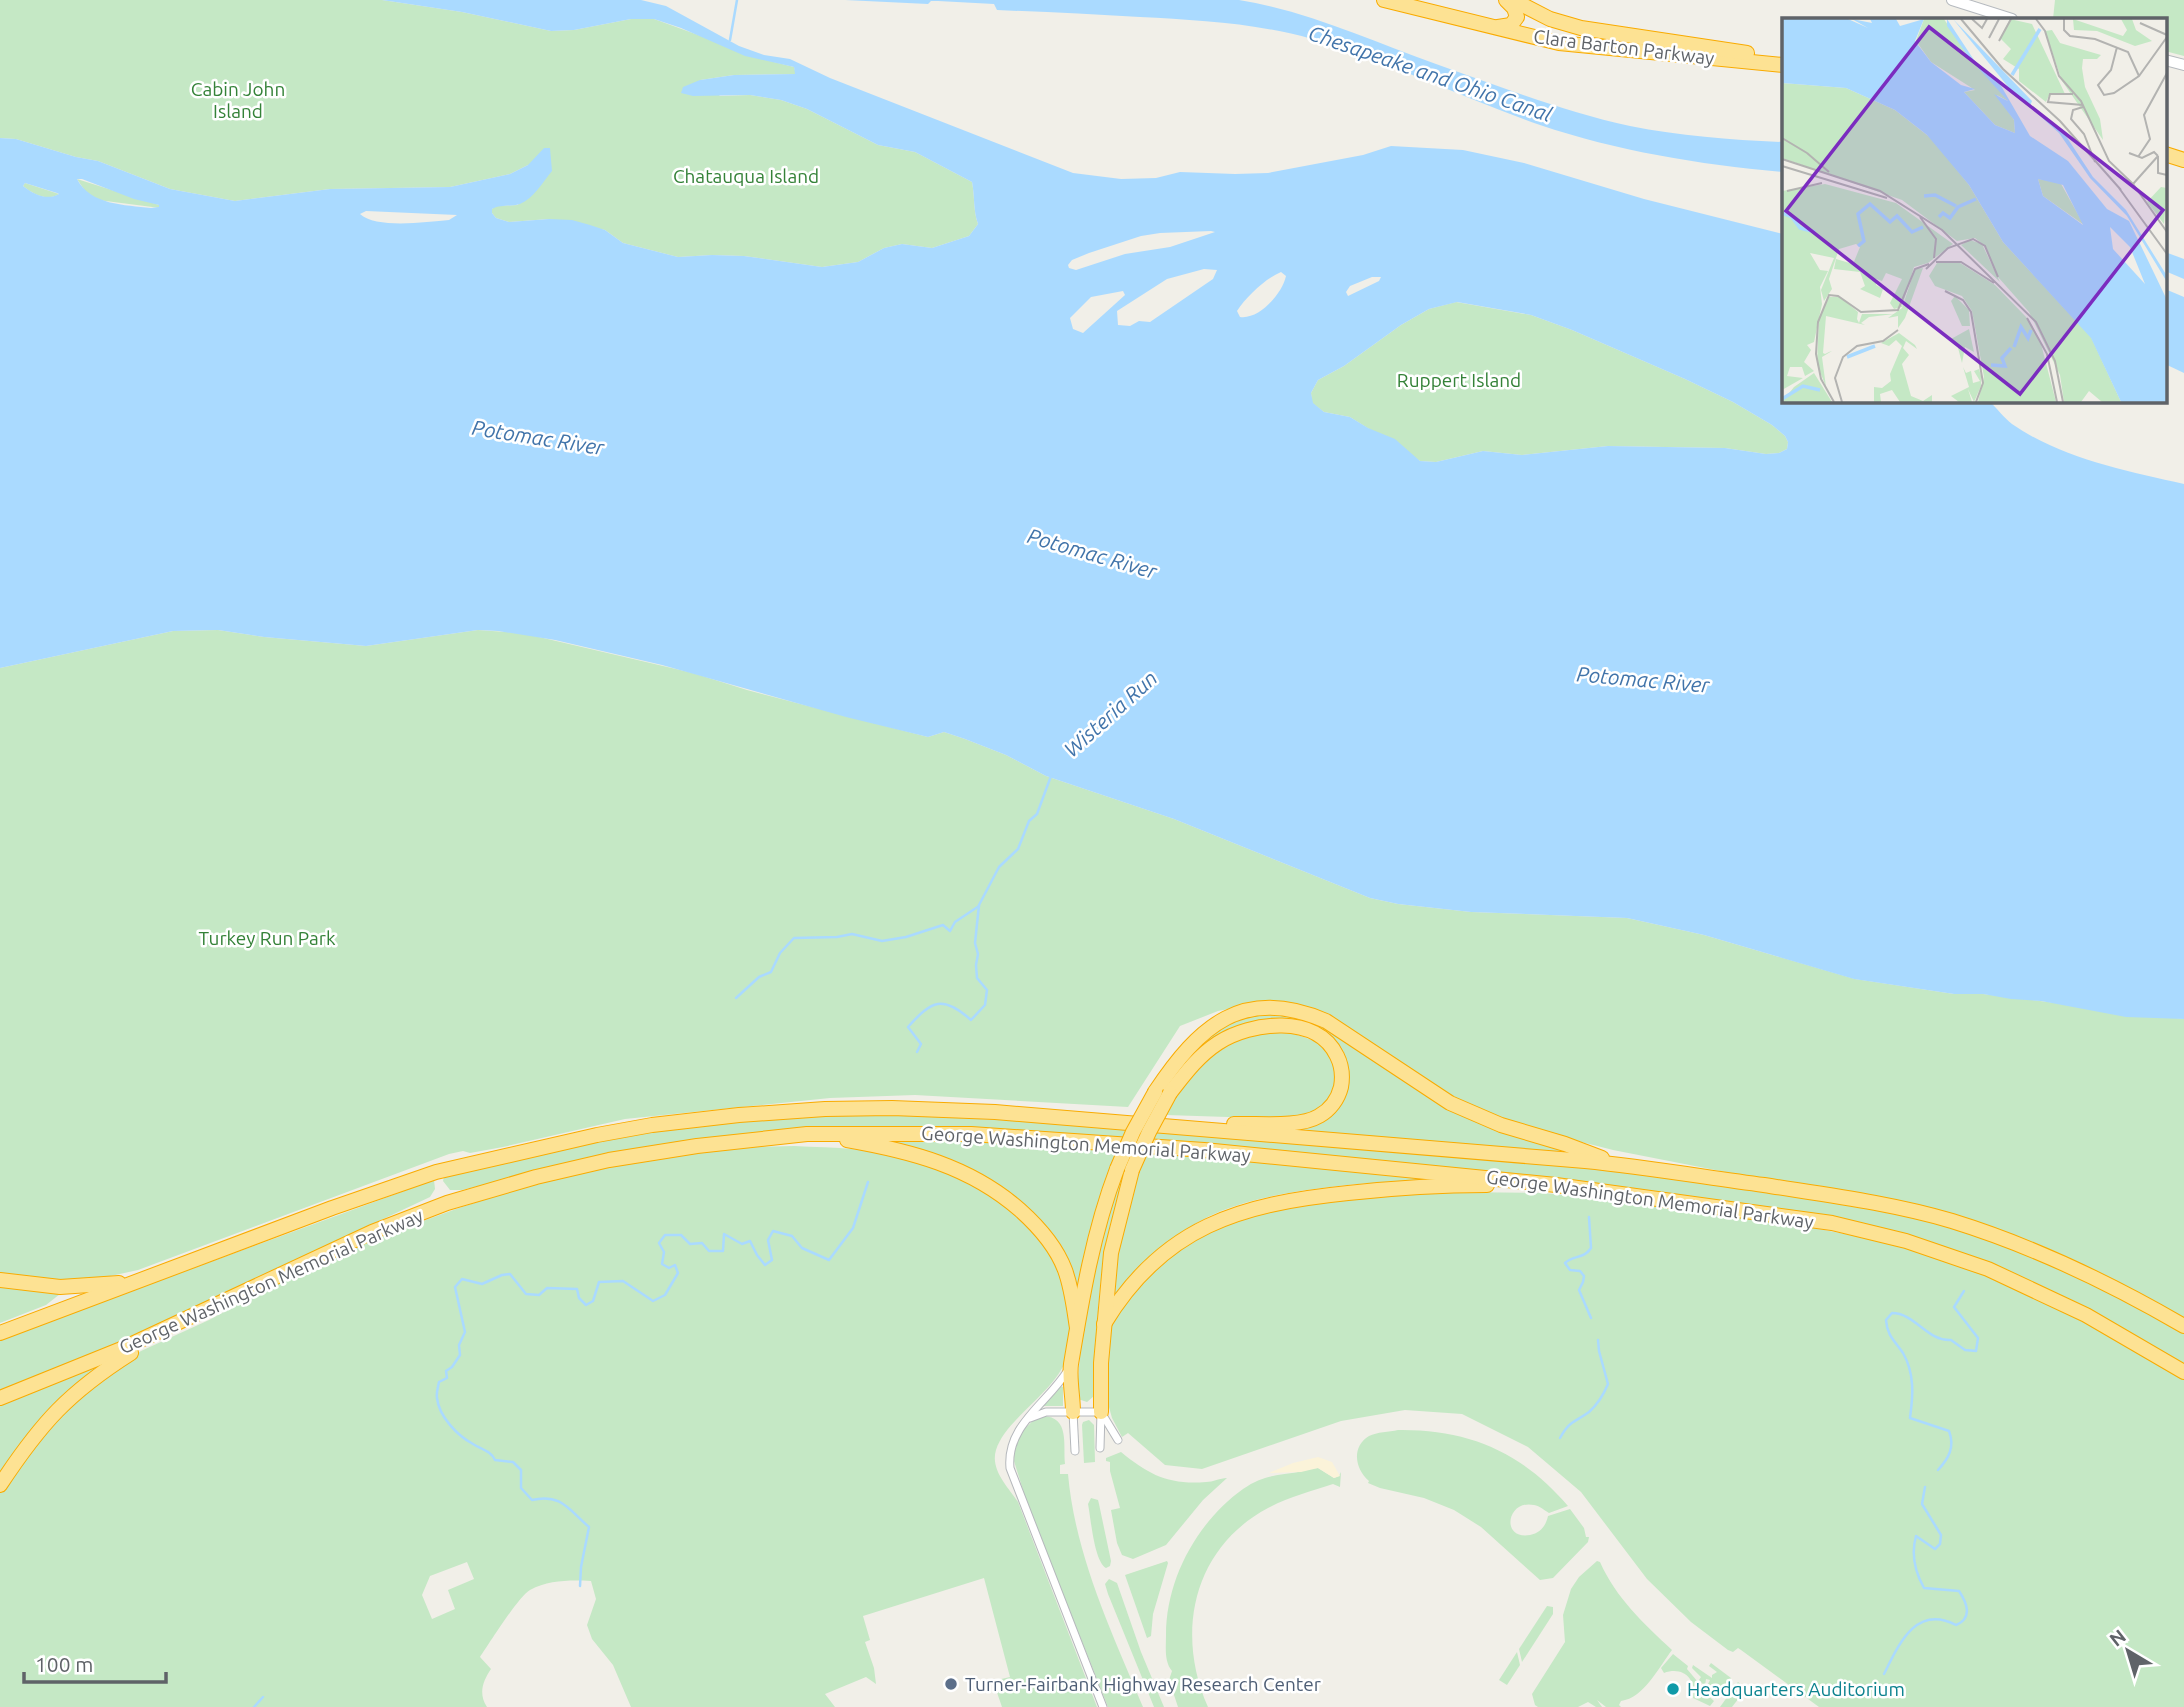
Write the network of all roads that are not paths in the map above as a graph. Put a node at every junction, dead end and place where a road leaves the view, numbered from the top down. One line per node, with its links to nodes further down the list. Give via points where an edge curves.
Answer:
1 (1384, 0): 6 (highway, Clara Barton Parkway)
2 (1506, 0): 6 (highway, via 1517,17 1515,23)
3 (1513, 0): 7 (highway, Clara Barton Parkway, via 1581,28)
4 (1952, 0): 5 (main road)
5 (2009, 18)
6 (1489, 27): 9 (highway, Clara Barton Parkway, via 1559,43)
7 (1782, 58)
8 (2166, 60): 10 (main road)
9 (1782, 65)
10 (2184, 65)
11 (2166, 154): 12 (highway)
12 (2184, 160)
13 (1162, 1092): 14 (highway, via 1218,1043 1260,1027 1292,1027 1320,1036 1335,1051 1342,1072 1334,1103 1310,1120); 16 (highway, via 1185,1050 1212,1026 1244,1012 1279,1007 1335,1025 1476,1116); 17 (highway, bridge)
14 (1171, 1126): 16 (highway, George Washington Memorial Parkway); 20 (highway, George Washington Memorial Parkway, via 892,1108 775,1112 652,1125 436,1172)
15 (807, 1134): 18 (highway, George Washington Memorial Parkway, via 922,1133 1073,1140); 21 (highway, George Washington Memorial Parkway, via 640,1154 488,1190 372,1232); 24 (highway, via 916,1154 956,1168 995,1191 1032,1221 1060,1259 1070,1284)
16 (1616, 1164): 23 (highway, George Washington Memorial Parkway, via 1826,1195 1950,1221 2067,1265)
17 (1125, 1170): 22 (highway); 24 (highway, via 1105,1204)
18 (1556, 1185): 22 (highway, via 1391,1188 1305,1197 1248,1209 1205,1226 1155,1261); 27 (highway, George Washington Memorial Parkway, via 1765,1212 1919,1245 2032,1288 2123,1334)
19 (0, 1280): 20 (highway, via 60,1287)
20 (135, 1282): 25 (highway, George Washington Memorial Parkway)
21 (182, 1320): 28 (highway, George Washington Memorial Parkway); 35 (highway, via 71,1395 29,1442)
22 (1104, 1324): 30 (highway)
23 (2184, 1326)
24 (1077, 1328): 26 (highway)
25 (0, 1333)
26 (1071, 1364): 29 (highway); 31 (street)
27 (2184, 1372)
28 (0, 1398)
29 (1073, 1412): 30 (street); 31 (street, via 1046,1412); 34 (street)
30 (1101, 1412): 32 (street); 33 (street)
31 (1027, 1420): 36 (street, via 1011,1446 1012,1477)
32 (1118, 1440)
33 (1100, 1448)
34 (1075, 1451)
35 (0, 1485)
36 (1103, 1707)

